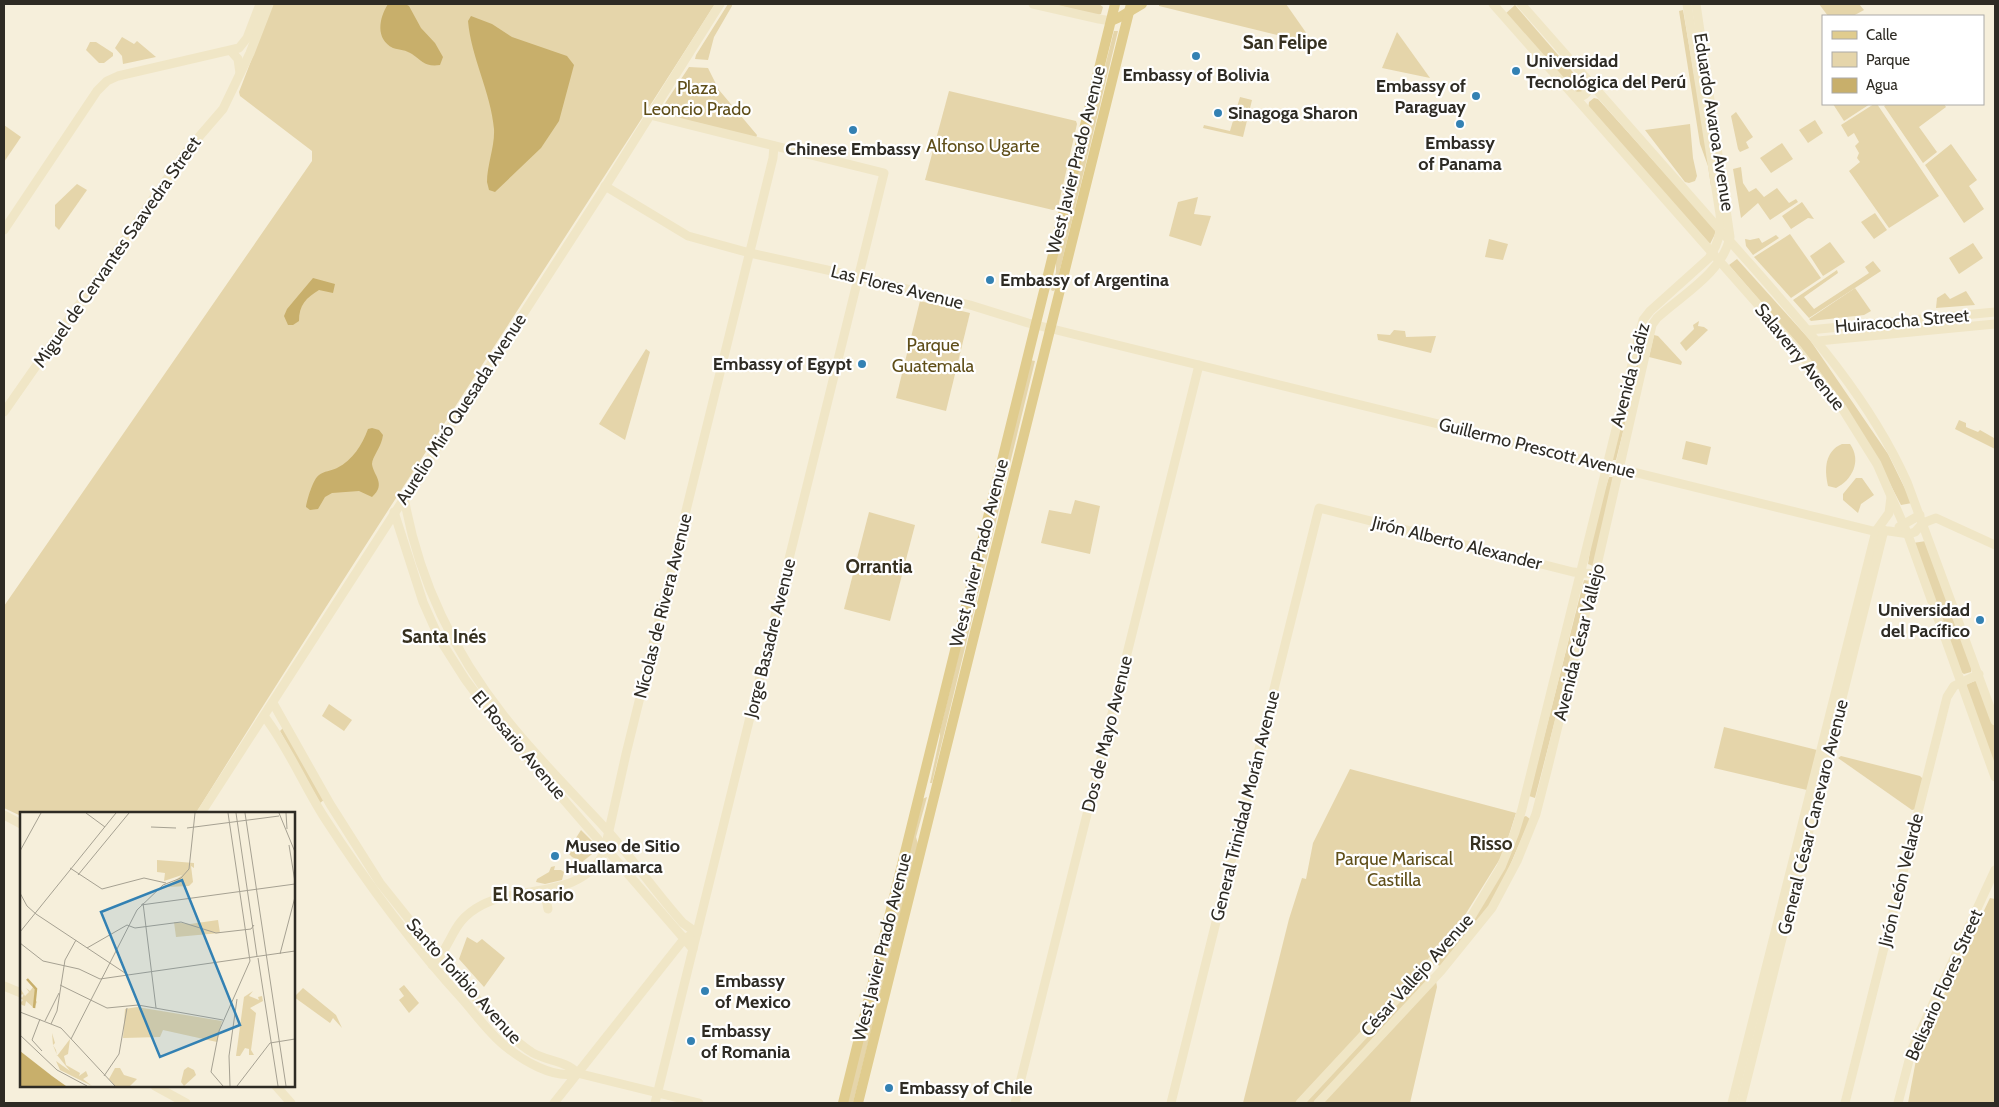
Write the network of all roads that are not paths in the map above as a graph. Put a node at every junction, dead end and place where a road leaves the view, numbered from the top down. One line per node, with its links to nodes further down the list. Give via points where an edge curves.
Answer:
1 (260, 4): 13 (street, via 246,42)
2 (269, 4): 14 (street, Miguel de Cervantes Saavedra Street)
3 (720, 4): 19 (street, Aurelio Miró Quesada Avenue)
4 (1033, 4): 12 (street)
5 (1116, 4): 12 (main road, West Javier Prado Avenue)
6 (1142, 4): 11 (main road)
7 (1521, 4): 15 (street)
8 (1687, 4): 21 (street, Eduardo Avaroa Avenue)
9 (1696, 4): 21 (street, Eduardo Avaroa Avenue)
10 (1498, 6): 17 (street, Salaverry Avenue)
11 (1130, 8): 12 (main road); 31 (main road, West Javier Prado Avenue)
12 (1111, 20): 30 (main road, West Javier Prado Avenue)
13 (231, 51): 14 (street, via 238,59); 23 (street, via 118,76 105,82)
14 (240, 74): 43 (street, Miguel de Cervantes Saavedra Street, via 219,114 185,153)
15 (1588, 81): 16 (street); 17 (street, via 1588,92 1582,97)
16 (1600, 93): 18 (street, via 1588,97); 24 (street)
17 (1575, 96): 18 (street, Salaverry Avenue)
18 (1584, 108): 27 (street, Salaverry Avenue)
19 (650, 116): 20 (street); 22 (street, Aurelio Miró Quesada Avenue)
20 (774, 146): 26 (street, Nícolas de Rivera Avenue); 29 (street, Jorge Basadre Avenue, via 884,174)
21 (1715, 157): 24 (street, Eduardo Avaroa Avenue); 25 (street, Eduardo Avaroa Avenue, via 1731,230)
22 (605, 186): 26 (street, Las Flores Avenue, via 685,235); 47 (street, Aurelio Miró Quesada Avenue)
23 (4, 230)
24 (1720, 230): 25 (street, Salaverry Avenue); 27 (street)
25 (1730, 241): 28 (street); 37 (street, Salaverry Avenue)
26 (750, 252): 29 (street, Las Flores Avenue); 73 (street, Nícolas de Rivera Avenue)
27 (1713, 252): 28 (street, Salaverry Avenue); 44 (street, Avenida Cádiz, via 1644,318)
28 (1720, 261): 45 (street, Avenida Cádiz, via 1653,323); 46 (street, Salaverry Avenue, via 1842,408 1872,454)
29 (859, 277): 33 (street, Las Flores Avenue); 78 (street, Jorge Basadre Avenue)
30 (1045, 289): 31 (main road, via 1050,295); 33 (main road, West Javier Prado Avenue)
31 (1059, 292): 36 (main road, West Javier Prado Avenue)
32 (1995, 312): 35 (street, Huiracocha Street)
33 (1036, 324): 36 (street, Las Flores Avenue); 40 (main road, West Javier Prado Avenue)
34 (1995, 324): 38 (street, Huiracocha Street)
35 (1856, 326): 37 (street, Huiracocha Street); 38 (street)
36 (1050, 328): 41 (main road, West Javier Prado Avenue); 42 (street, Las Flores Avenue)
37 (1809, 330): 39 (street, Salaverry Avenue)
38 (1856, 336): 39 (street, Huiracocha Street)
39 (1818, 341): 50 (street, Salaverry Avenue, via 1885,436)
40 (1027, 360): 41 (main road, via 1035,358); 68 (main road, West Javier Prado Avenue)
41 (1040, 364): 69 (main road, West Javier Prado Avenue)
42 (1199, 365): 44 (street, Guillermo Prescott Avenue); 98 (street, Dos de Mayo Avenue)
43 (4, 412)
44 (1607, 465): 45 (street, Guillermo Prescott Avenue); 58 (street, Avenida César Vallejo)
45 (1619, 469): 54 (street, Guillermo Prescott Avenue); 59 (street, Avenida César Vallejo)
46 (1891, 497): 52 (street, Salaverry Avenue); 54 (street, via 1888,515)
47 (404, 498): 49 (street, Aurelio Miró Quesada Avenue); 51 (street, El Rosario Avenue)
48 (1319, 508): 58 (street, Jirón Alberto Alexander); 99 (street, General Trinidad Morán Avenue)
49 (394, 512): 53 (street, El Rosario Avenue); 62 (street, Aurelio Miró Quesada Avenue)
50 (1922, 519): 52 (street); 56 (street, via 1915,532); 57 (street, via 1939,518); 60 (street, Salaverry Avenue)
51 (409, 523): 53 (street, via 402,522); 73 (street, El Rosario Avenue, via 432,598 472,672 505,718)
52 (1903, 523): 55 (street); 56 (street, Salaverry Avenue)
53 (399, 526): 74 (street, El Rosario Avenue, via 423,602 439,638 464,679 499,725)
54 (1880, 531): 55 (street, Guillermo Prescott Avenue); 101 (street, General César Canevaro Avenue); 102 (street, General César Canevaro Avenue)
55 (1895, 531): 56 (street)
56 (1908, 534): 61 (street, Salaverry Avenue)
57 (1995, 545)
58 (1580, 573): 59 (street, Jirón Alberto Alexander); 90 (street, César Vallejo Avenue, via 1522,809 1501,867 1460,931)
59 (1595, 574): 100 (street, Avenida César Vallejo, via 1536,814 1503,890 1488,914 1441,971)
60 (1979, 674): 61 (street); 64 (street, Salaverry Avenue)
61 (1960, 682): 67 (street, Salaverry Avenue); 103 (street, Jirón León Velarde, via 1947,697)
62 (273, 703): 63 (street, Aurelio Miró Quesada Avenue); 65 (street, Santo Toribio Avenue)
63 (264, 716): 66 (street, Santo Toribio Avenue); 70 (street, Aurelio Miró Quesada Avenue)
64 (1995, 720)
65 (286, 726): 66 (street, via 280,726); 81 (street, Santo Toribio Avenue, via 375,875)
66 (276, 732): 82 (street, Santo Toribio Avenue, via 322,814 373,891)
67 (1995, 777)
68 (921, 787): 69 (main road); 96 (main road, West Javier Prado Avenue)
69 (935, 790): 97 (main road, West Javier Prado Avenue)
70 (202, 812)
71 (4, 815): 72 (street)
72 (20, 823)
73 (608, 831): 74 (street, Nícolas de Rivera Avenue); 78 (street, El Rosario Avenue, via 679,919)
74 (606, 847): 76 (street, Nícolas de Rivera Avenue, via 592,869); 79 (street, El Rosario Avenue)
75 (1995, 870): 104 (street, Belisario Flores Street, via 1912,1049)
76 (550, 890): 77 (street, via 546,899); 81 (street, Nícolas de Rivera Avenue, via 507,895 474,909 456,926)
77 (548, 909)
78 (697, 933): 79 (street); 80 (street, Jorge Basadre Avenue)
79 (684, 939): 80 (street, El Rosario Avenue); 86 (street)
80 (693, 949): 89 (street, Jorge Basadre Avenue)
81 (440, 958): 82 (street, Nícolas de Rivera Avenue); 85 (street, Santo Toribio Avenue, via 505,1030)
82 (432, 965): 85 (street, Santo Toribio Avenue, via 501,1042 517,1055)
83 (4, 986): 84 (street)
84 (20, 993)
85 (545, 1064): 86 (street, Santo Toribio Avenue, via 573,1068)
86 (577, 1073): 89 (street, Santo Toribio Avenue); 93 (street)
87 (157, 1087): 91 (street)
88 (277, 1087): 92 (street)
89 (657, 1093): 94 (street, Jorge Basadre Avenue); 95 (street, Santo Toribio Avenue)
90 (1303, 1102)
91 (186, 1103)
92 (291, 1103)
93 (554, 1103)
94 (655, 1103)
95 (699, 1103)
96 (843, 1103)
97 (858, 1103)
98 (1015, 1103)
99 (1171, 1103)
100 (1318, 1103)
101 (1732, 1103)
102 (1741, 1103)
103 (1845, 1103)
104 (1898, 1103)

